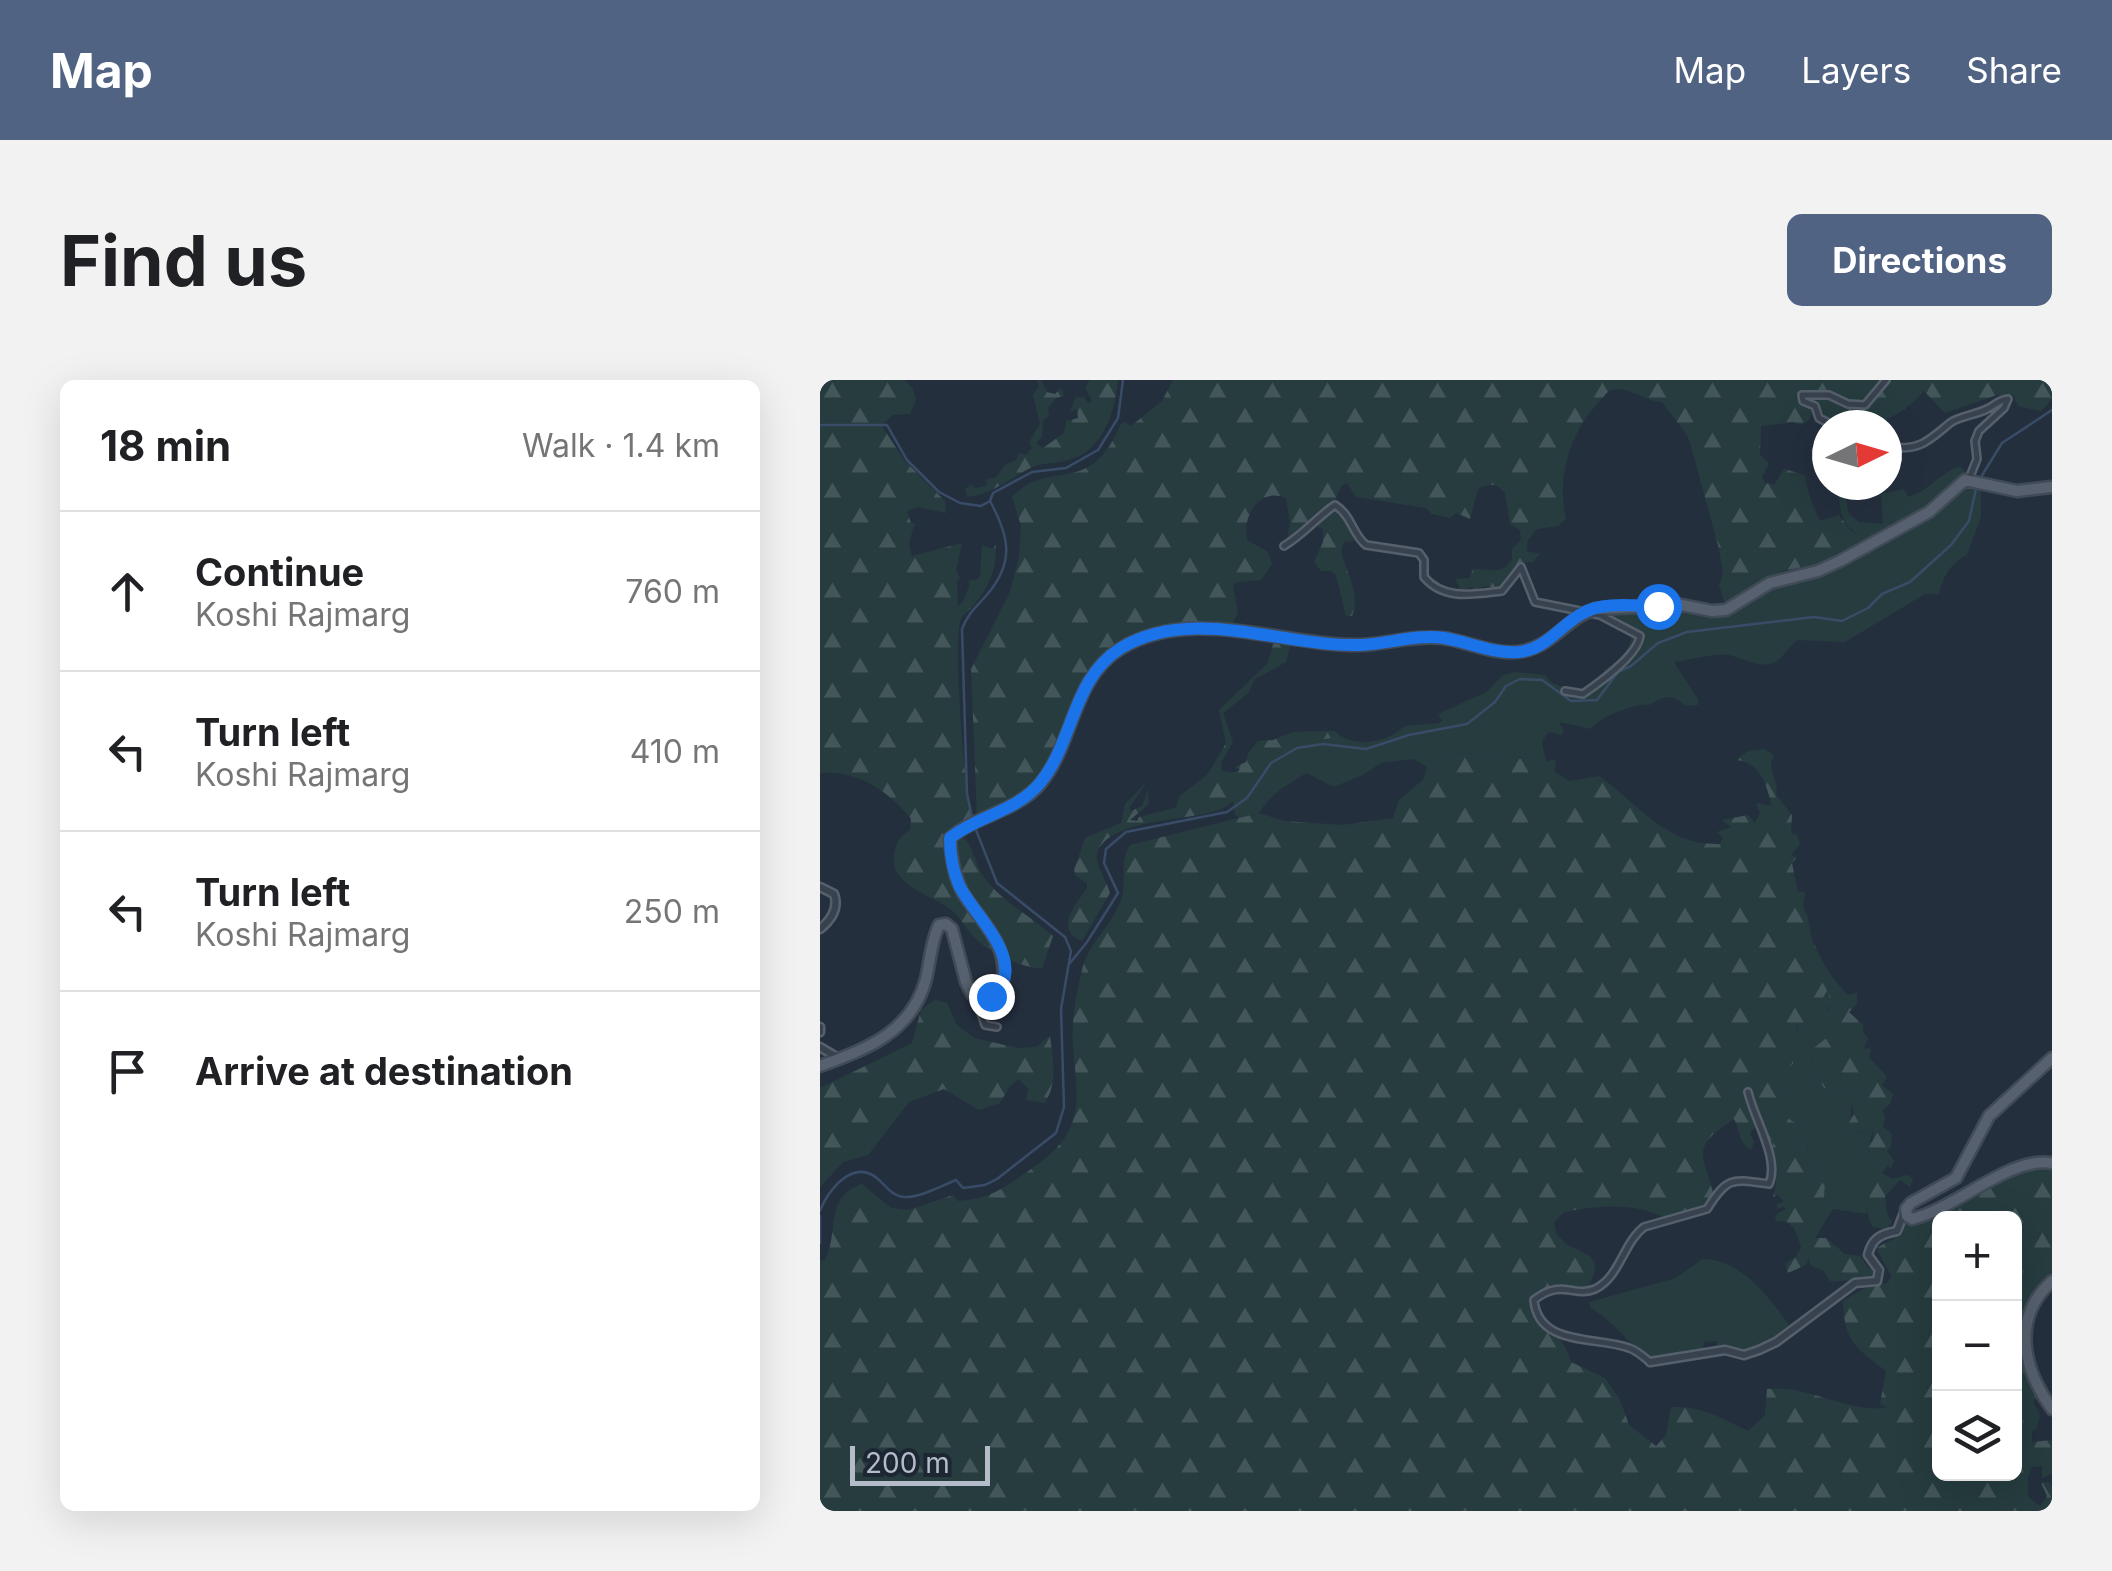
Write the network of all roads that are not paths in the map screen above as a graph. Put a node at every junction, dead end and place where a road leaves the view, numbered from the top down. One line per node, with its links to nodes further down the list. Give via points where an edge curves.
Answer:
1 (1886, 380): 2 (street, via 1864,405 1802,395)
2 (1816, 410)
3 (1902, 449): 4 (street, via 2008,399 1979,431)
4 (1971, 480): 5 (main road, via 2017,491); 7 (main road, via 1929,512 1840,561 1770,583 1726,610 1682,605)
5 (2052, 487)
6 (1284, 546): 7 (street, via 1334,505 1366,544 1419,553 1424,578 1442,592 1502,591 1521,567 1535,602)
7 (1584, 612): 8 (street, via 1624,626 1640,636 1639,645 1598,684 1582,694); 11 (main road, via 1551,640 1517,652 1441,638 1360,645 1173,629 1110,655 1097,668 1042,781 1025,798 953,834 950,842 957,882 997,938 1004,969 1002,987)
8 (1565, 692)
9 (820, 887): 10 (street, via 836,900)
10 (820, 929)
11 (982, 997): 12 (street, via 985,1026); 15 (main road, via 966,982 952,928 939,925 914,1008 880,1042)
12 (997, 1027)
13 (820, 1046): 15 (street)
14 (2052, 1058): 19 (main road, via 1988,1116 1956,1178)
15 (840, 1059): 16 (main road)
16 (820, 1066)
17 (1748, 1092): 21 (street, via 1772,1163 1769,1184 1734,1179 1707,1209 1636,1233 1611,1276 1596,1288 1562,1287 1534,1300 1548,1329 1630,1348)
18 (2052, 1163): 19 (main road, via 2026,1163 1919,1217 1909,1218)
19 (1906, 1209): 21 (street, via 1897,1231 1870,1244 1877,1281 1856,1283 1776,1342 1744,1355 1725,1350)
20 (2052, 1281): 22 (main road, via 2032,1308 2024,1350)
21 (1650, 1362)
22 (2052, 1409)

